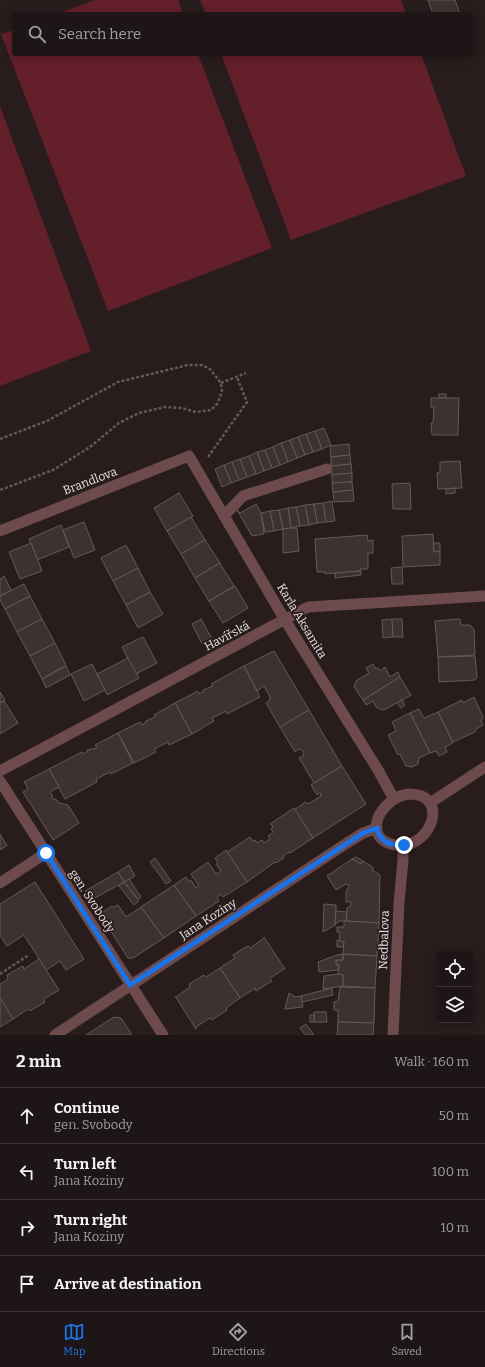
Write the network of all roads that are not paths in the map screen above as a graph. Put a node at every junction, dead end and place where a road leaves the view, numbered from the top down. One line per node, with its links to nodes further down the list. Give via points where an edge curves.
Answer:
1 (189, 456): 3 (street, Karla Aksamita); 4 (street, Brandlova)
2 (327, 469): 3 (street, via 243,496)
3 (224, 516): 6 (street, Karla Aksamita)
4 (0, 531)
5 (485, 596): 6 (street, Havířská, via 308,607)
6 (285, 620): 8 (street, Havířská); 10 (street, Karla Aksamita)
7 (485, 767): 11 (street)
8 (0, 771)
9 (0, 781): 14 (street, gen. Svobody)
10 (394, 799): 11 (street, via 413,794); 12 (street, via 380,812)
11 (430, 803): 13 (street, via 433,817 429,829 419,839)
12 (377, 828): 13 (street, via 384,841); 16 (street, Jana Koziny, via 347,843)
13 (403, 845): 19 (street, Nedbalova)
14 (46, 853): 15 (street); 16 (street, gen. Svobody)
15 (0, 883)
16 (130, 985): 17 (street, Jana Koziny); 18 (street, gen. Svobody)
17 (55, 1035)
18 (163, 1035)
19 (393, 1035)

